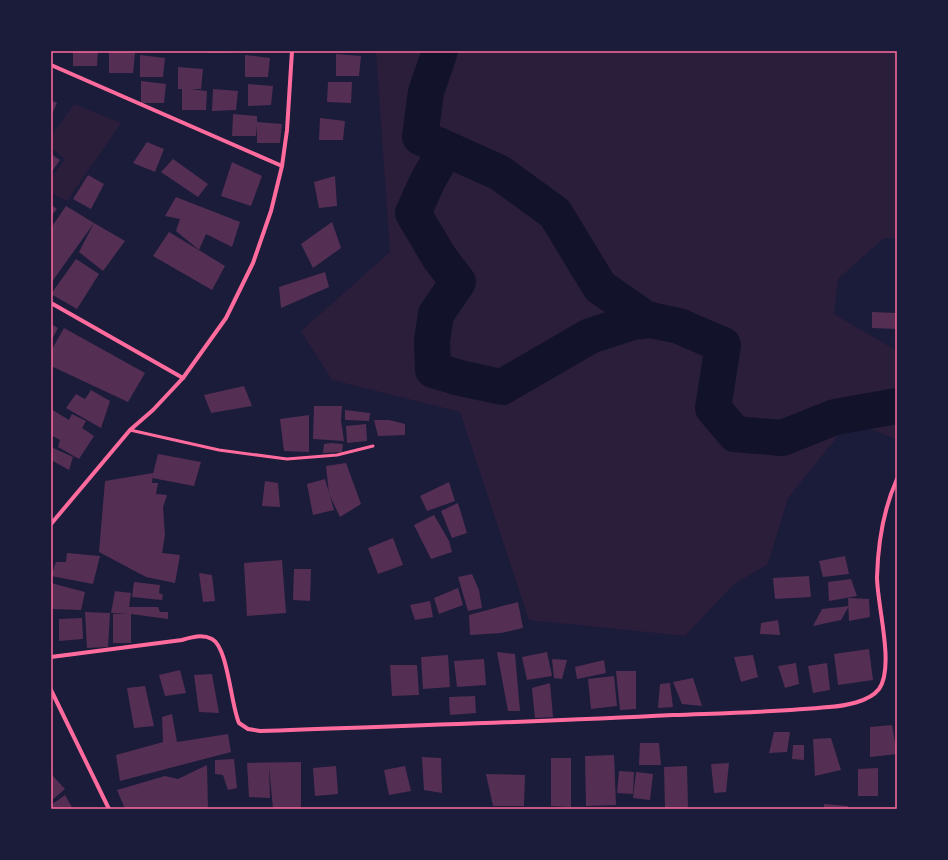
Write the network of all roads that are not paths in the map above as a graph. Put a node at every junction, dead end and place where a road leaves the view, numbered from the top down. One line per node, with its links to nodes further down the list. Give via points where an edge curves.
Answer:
1 (292, 51): 3 (street)
2 (51, 65): 3 (street)
3 (282, 166): 5 (street, via 271,211 253,263 226,318)
4 (51, 303): 5 (street)
5 (183, 378): 6 (street)
6 (130, 430): 7 (lane, via 219,450 287,459 337,455); 9 (street)
7 (373, 446)
8 (897, 479): 10 (street, via 883,520 877,578 886,666 881,687 865,700 831,707 639,717 260,731 248,729 239,723 219,645 214,640 196,636)
9 (51, 524)
10 (51, 657)
11 (51, 690): 12 (street)
12 (109, 809)

